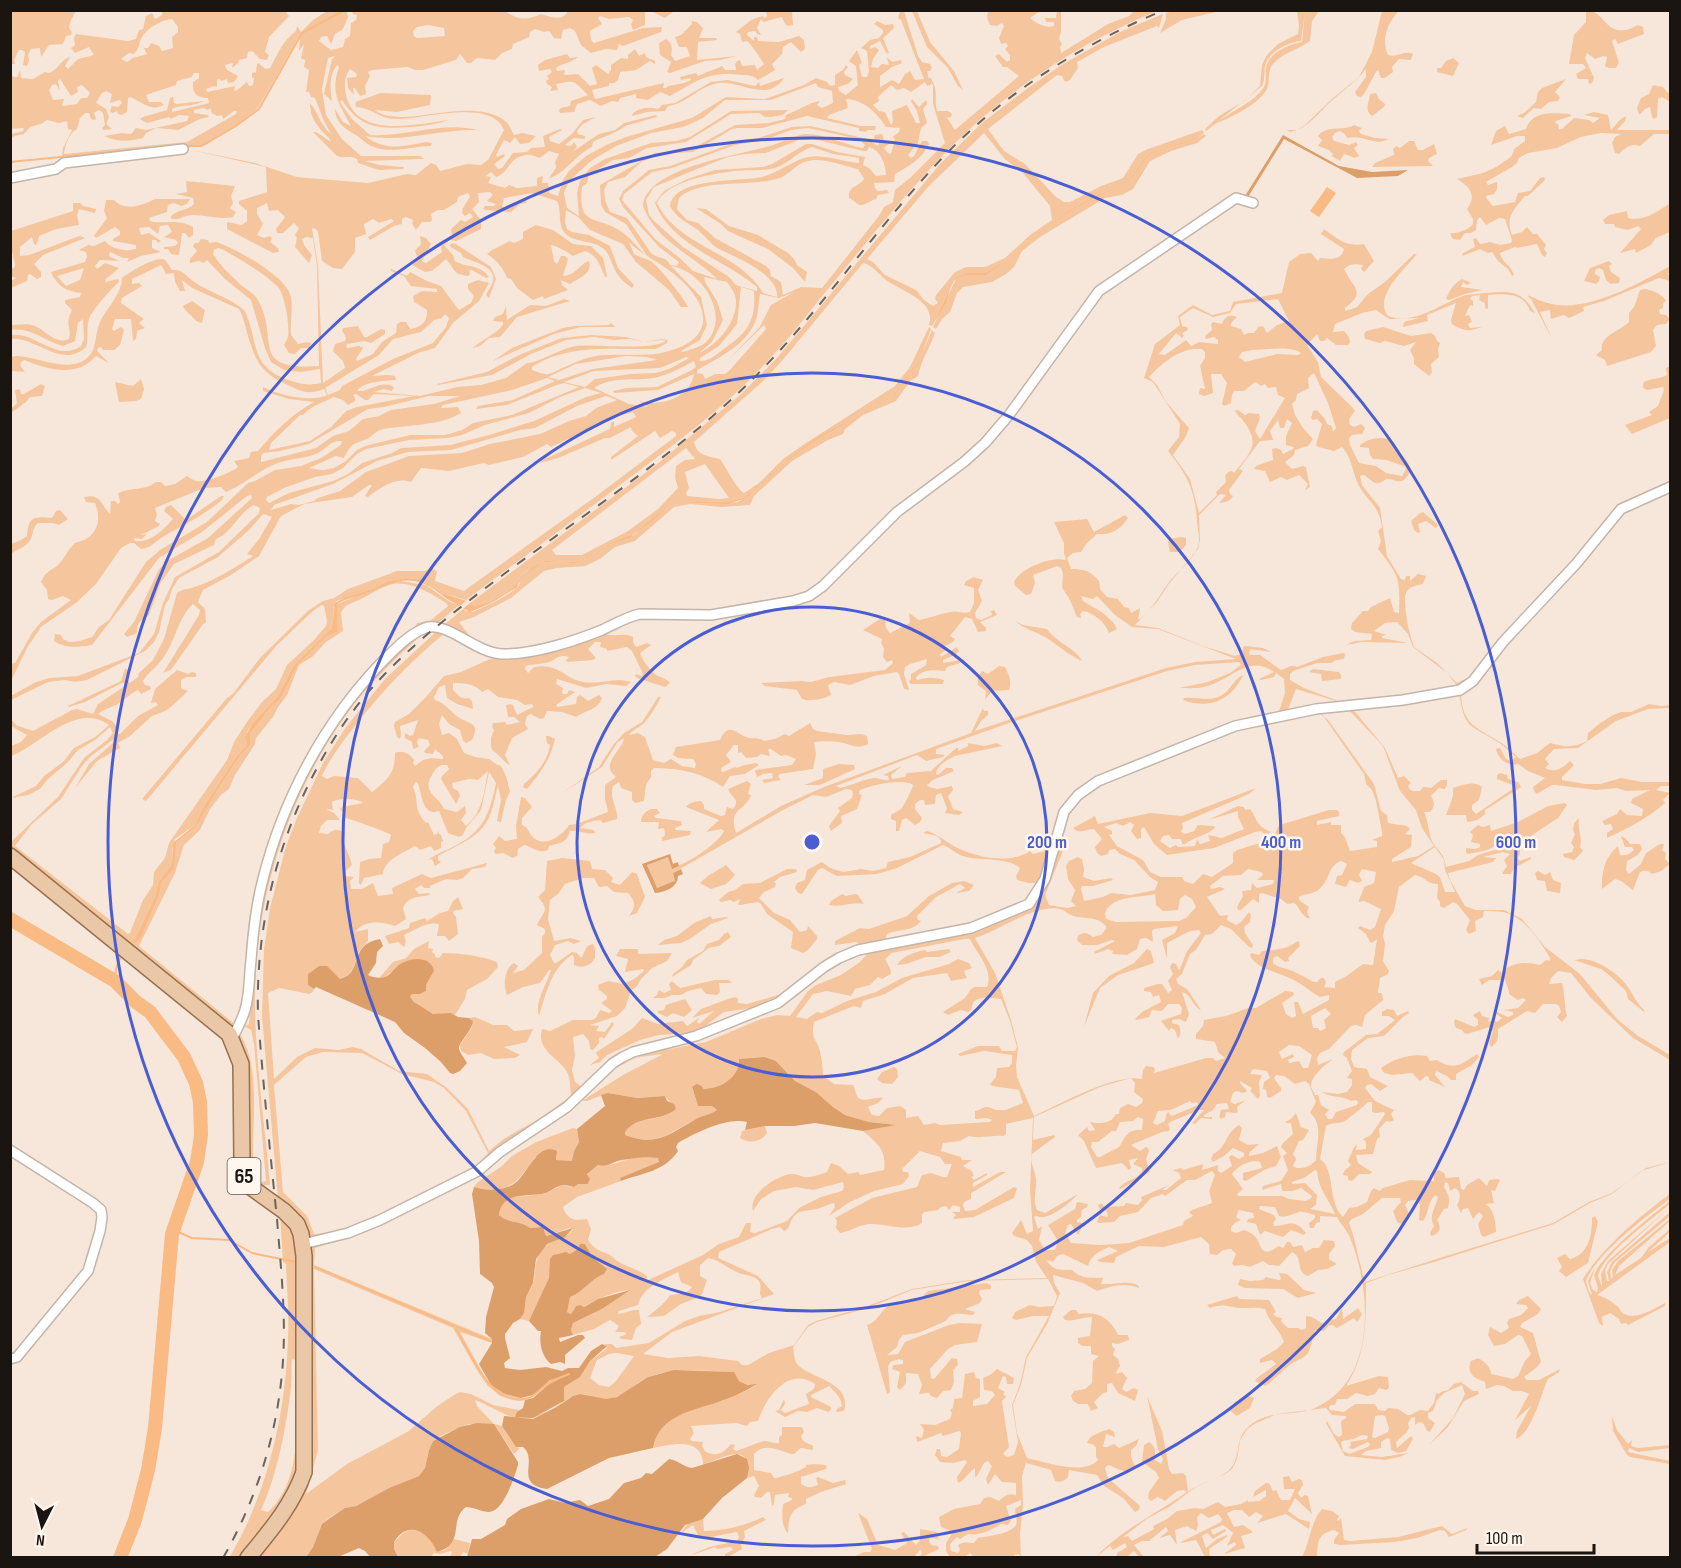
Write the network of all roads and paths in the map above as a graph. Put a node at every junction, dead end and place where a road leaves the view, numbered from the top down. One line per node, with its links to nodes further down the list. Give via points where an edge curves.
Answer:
1 (183, 149): 2 (street, via 64,163 56,169)
2 (10, 178)
3 (1252, 203): 6 (street, via 1236,198 1100,291 985,442 897,512 809,596 711,615 640,614 564,642 505,654 476,648 435,627 427,627 403,641 363,682 329,730 286,812 262,880 248,994 243,1018)
4 (1671, 487): 8 (street, via 1621,509 1473,681 1460,690 1316,709 1235,726 1098,781 1078,795 1064,812 1045,879 1029,904 971,928 858,951 824,967 778,1002 759,1011 696,1036 633,1052 613,1063 567,1107 500,1152 478,1172 380,1220)
5 (10, 856): 6 (main road, via 180,992)
6 (232, 1039): 8 (main road, 65, via 241,1065 245,1179 292,1218)
7 (10, 1150): 9 (street, via 93,1203 102,1216 88,1271 17,1357)
8 (303, 1244): 10 (main road, 65, via 304,1472 285,1512)
9 (10, 1359)
10 (248, 1557)

